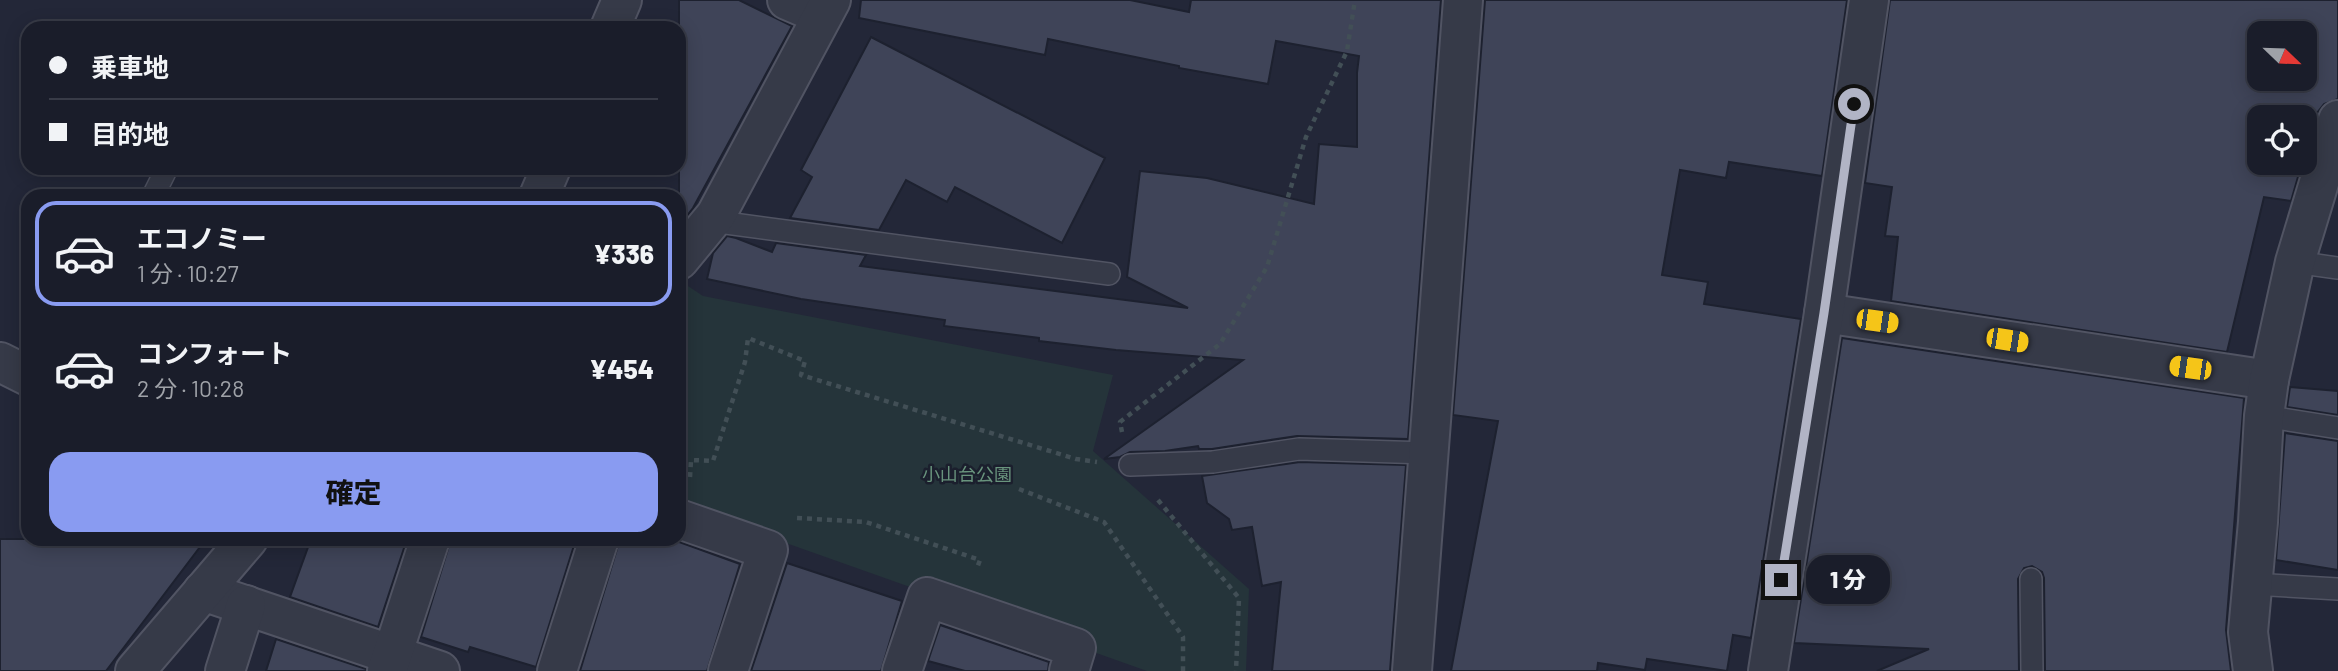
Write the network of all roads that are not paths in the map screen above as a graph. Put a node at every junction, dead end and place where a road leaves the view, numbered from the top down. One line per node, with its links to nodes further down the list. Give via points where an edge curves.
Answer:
1 (622, 0): 6 (street)
2 (787, 0): 5 (street)
3 (1462, 0): 18 (street)
4 (1870, 0): 13 (street)
5 (827, 8): 8 (street)
6 (613, 21)
7 (2338, 120): 10 (street)
8 (711, 221): 9 (street); 12 (lane)
9 (686, 251)
10 (2295, 262): 11 (lane); 16 (street)
11 (2338, 268)
12 (1109, 274)
13 (1824, 313): 16 (street); 38 (street)
14 (0, 362): 15 (street)
15 (21, 372)
16 (2266, 398): 17 (lane); 25 (street)
17 (2338, 428)
18 (1427, 453): 19 (lane, via 1299,449 1213,463); 37 (street)
19 (1129, 466)
20 (686, 503): 34 (street, via 768,550)
21 (242, 546): 27 (street)
22 (428, 546): 29 (street)
23 (597, 546): 33 (street)
24 (2031, 579): 39 (lane)
25 (2252, 584): 26 (lane); 40 (street, via 2248,632)
26 (2338, 589)
27 (203, 591): 28 (street); 30 (street)
28 (246, 605): 29 (street); 31 (street)
29 (389, 663): 32 (street)
30 (135, 671)
31 (225, 671)
32 (440, 671)
33 (557, 671)
34 (728, 671)
35 (902, 671): 36 (street, via 927,597 1076,648)
36 (1069, 671)
37 (1412, 671)
38 (1768, 671)
39 (2032, 671)
40 (2253, 671)

